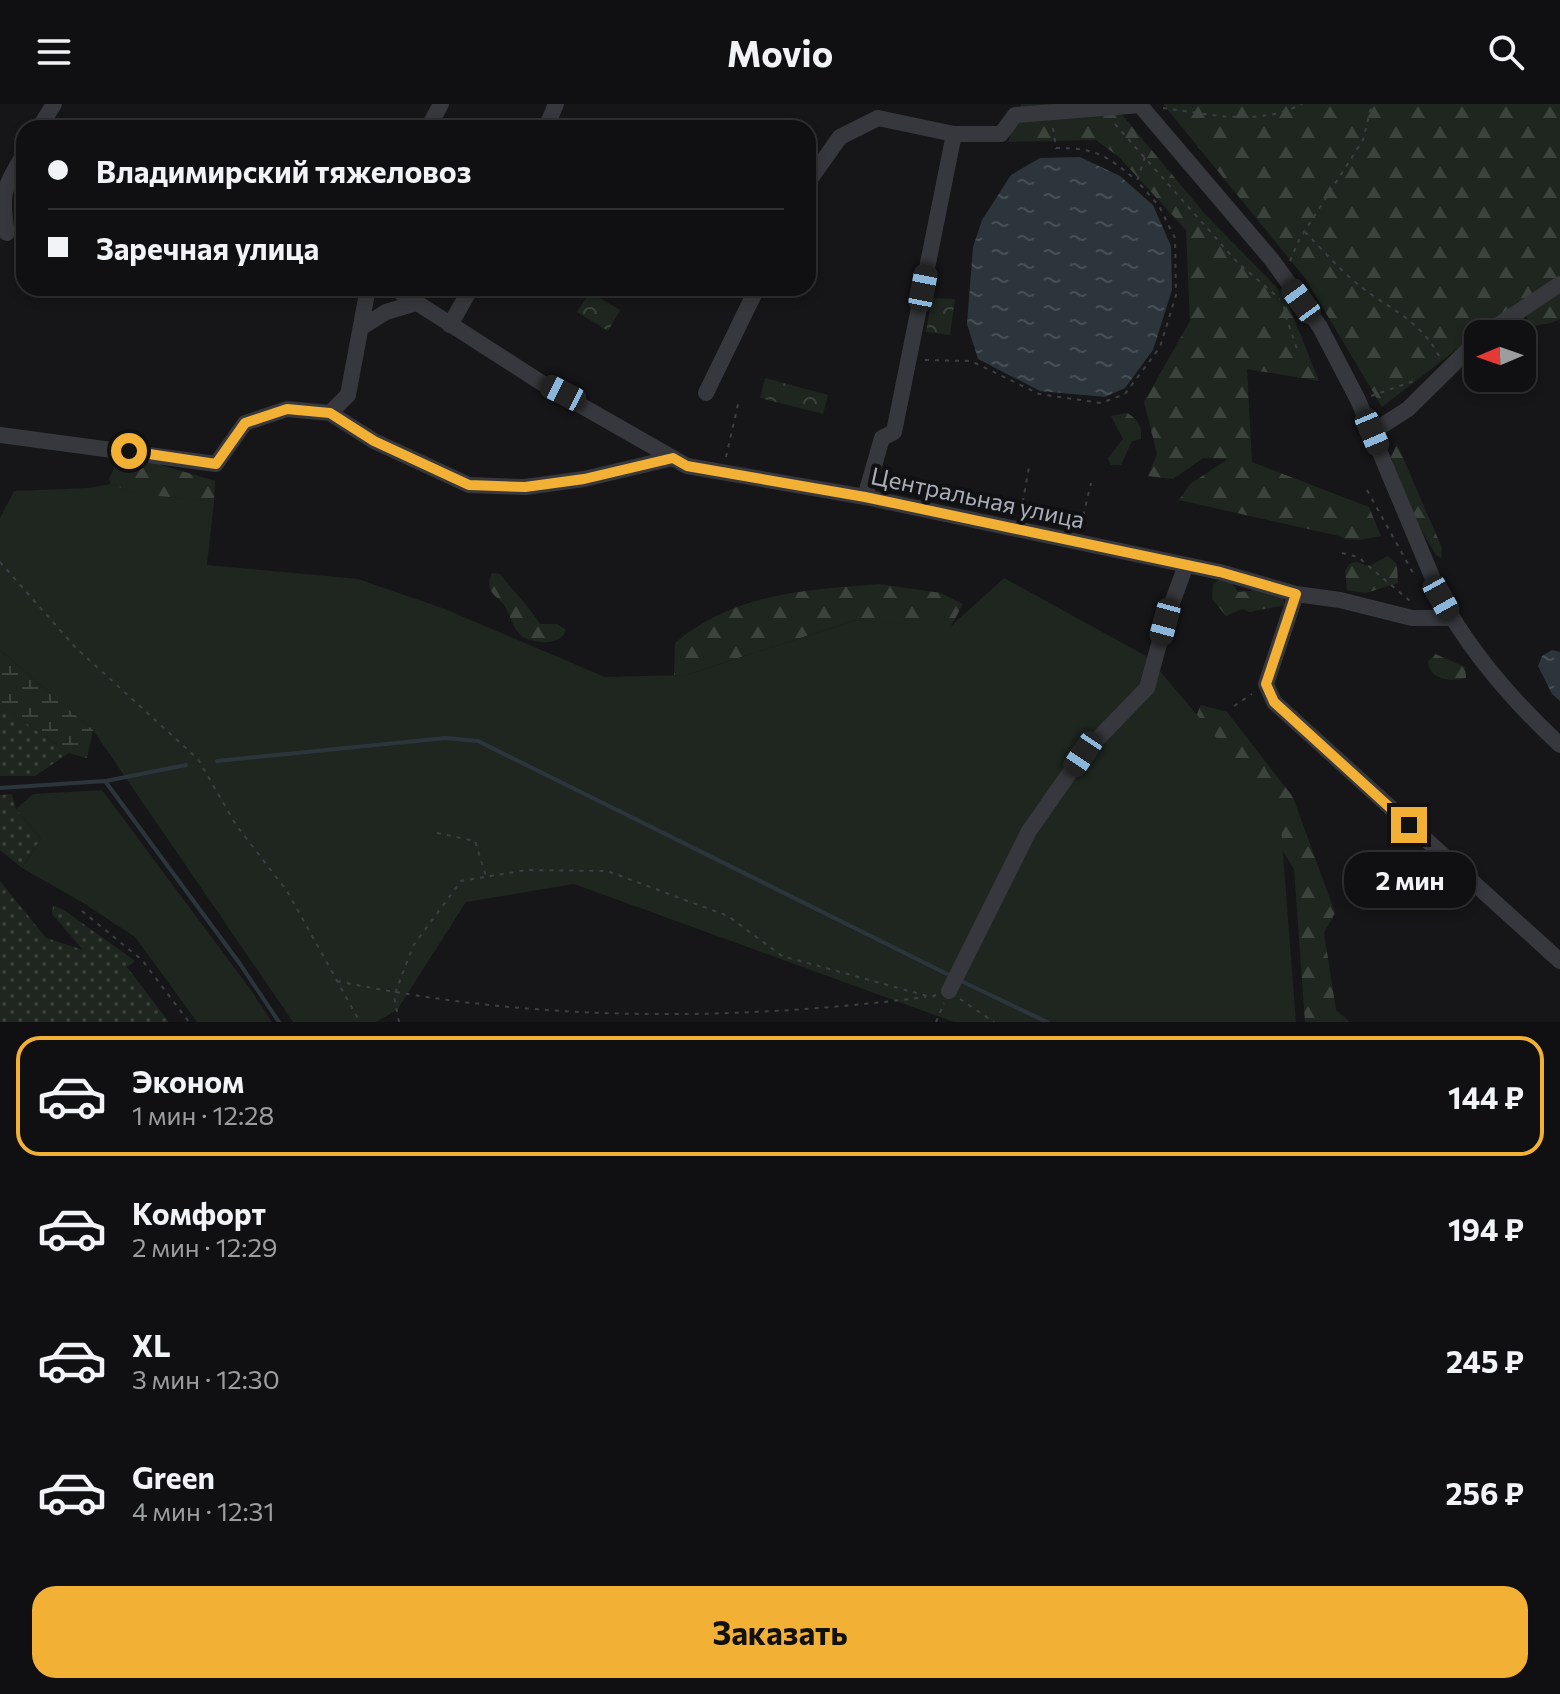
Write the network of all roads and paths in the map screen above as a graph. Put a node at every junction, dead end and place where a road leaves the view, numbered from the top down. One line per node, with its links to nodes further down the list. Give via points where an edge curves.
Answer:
1 (1140, 104): 2 (path, via 1244,119 1285,113); 4 (street); 13 (street)
2 (1302, 104)
3 (1372, 104): 11 (path, via 1363,140)
4 (1101, 108): 5 (street); 7 (path)
5 (1050, 112): 6 (street, via 1015,115 1001,134); 10 (path, via 1056,148 1085,148 1113,161)
6 (954, 134): 9 (street, via 878,118 840,137); 26 (street)
7 (1145, 157): 10 (path); 19 (path, via 1237,262)
8 (16, 168): 12 (street, via 1,206)
9 (816, 171)
10 (1137, 181): 26 (path, via 1159,206 1175,238 1176,295 1160,347 1125,394 1101,403 1039,394 971,361)
11 (1305, 232): 13 (path); 27 (path, via 1355,282 1396,308 1429,338)
12 (7, 233)
13 (1283, 275): 19 (path); 31 (street, via 1320,327)
14 (1560, 284): 21 (street)
15 (367, 296): 23 (street)
16 (406, 296): 20 (street, Центральная улица)
17 (466, 296): 22 (street)
18 (753, 296): 29 (street)
19 (1284, 302): 24 (path)
20 (416, 303): 22 (street, Центральная улица); 23 (street)
21 (1506, 320)
22 (450, 325): 35 (street, Центральная улица)
23 (362, 327): 32 (street, via 348,395)
24 (1297, 349)
25 (1464, 354): 27 (street)
26 (909, 358): 40 (street, via 894,432 882,438)
27 (1447, 371): 33 (street, via 1408,409)
28 (1417, 380): 31 (path)
29 (706, 393)
30 (739, 400): 37 (path)
31 (1358, 400): 33 (street)
32 (330, 413): 34 (street, via 287,409 245,423 216,464); 35 (street, via 374,441 469,485 525,487)
33 (1372, 432): 49 (street)
34 (0, 435)
35 (673, 458): 37 (street, Центральная улица)
36 (1029, 467): 41 (path)
37 (722, 472): 40 (street, Центральная улица)
38 (1091, 483): 42 (path)
39 (1367, 490): 46 (path)
40 (865, 497): 41 (street, Центральная улица)
41 (1017, 529): 42 (street, Центральная улица)
42 (1077, 542): 45 (street, Центральная улица)
43 (1342, 553): 48 (path, via 1358,557 1412,603)
44 (0, 562): 57 (path, via 75,647 198,759 236,825 287,891)
45 (1186, 565): 47 (street, Центральная улица); 58 (street, via 1147,688 1083,754 1029,831)
46 (1419, 583)
47 (1296, 594): 48 (street, Центральная улица); 50 (street)
48 (1412, 618): 49 (street, Центральная улица)
49 (1452, 618): 52 (street, via 1525,713)
50 (1266, 684): 51 (path); 56 (street, via 1274,702)
51 (1234, 706)
52 (1560, 745)
53 (437, 833): 54 (path, via 475,841)
54 (486, 877): 59 (path, via 461,881 413,946); 60 (path, via 527,870 607,871 728,916 782,956)
55 (82, 911): 63 (path, via 142,960)
56 (1560, 961)
57 (337, 981): 59 (path); 64 (path)
58 (949, 991): 60 (path); 66 (path); 67 (path)
59 (394, 996): 61 (path); 65 (path)
60 (931, 997): 62 (path)
61 (472, 1009)
62 (762, 1017)
63 (189, 1022)
64 (360, 1022)
65 (399, 1022)
66 (936, 1022)
67 (994, 1022)

